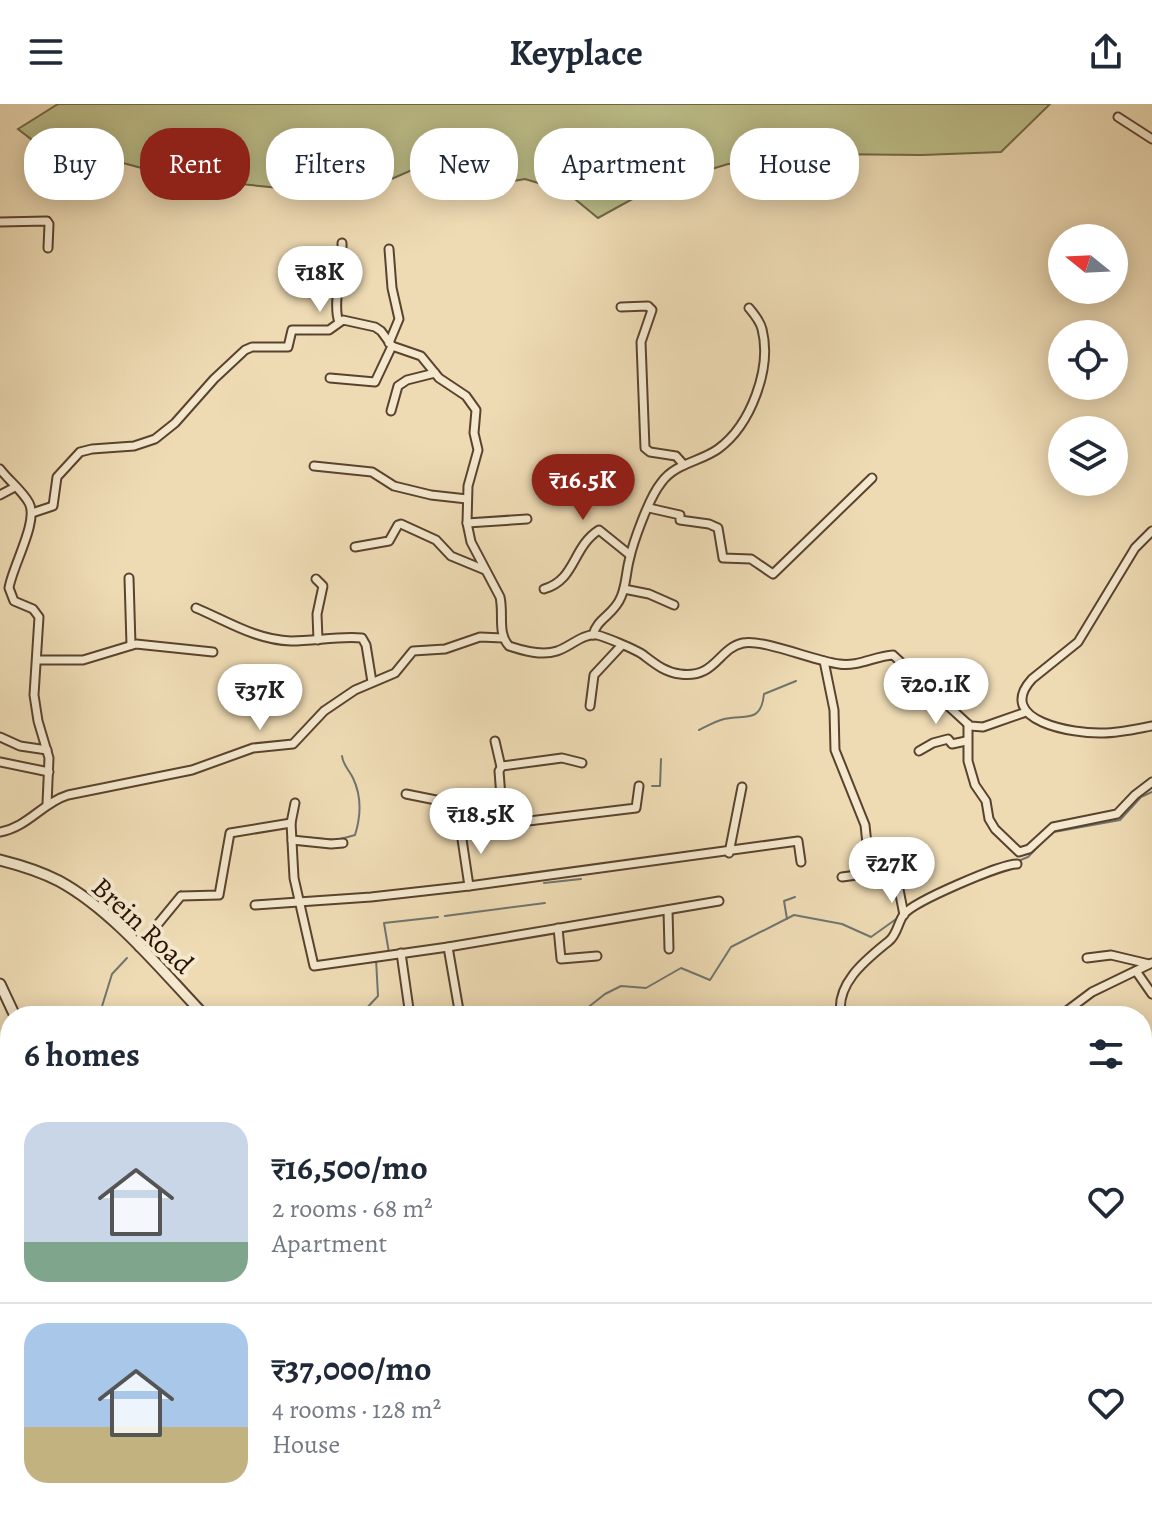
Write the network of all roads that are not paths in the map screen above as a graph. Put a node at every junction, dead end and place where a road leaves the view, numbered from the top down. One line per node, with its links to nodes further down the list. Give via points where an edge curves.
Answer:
1 (1118, 117): 2 (street)
2 (1152, 139)
3 (0, 222): 5 (street, via 47,221)
4 (342, 243): 7 (street)
5 (48, 248)
6 (389, 249): 12 (street, via 399,319)
7 (342, 267): 8 (street); 11 (street, via 335,306)
8 (296, 271)
9 (621, 307): 16 (street, via 652,310 640,347 645,448 672,454)
10 (749, 308): 16 (street, via 762,329 759,384 726,442)
11 (339, 322): 12 (street, via 375,327); 24 (street, via 329,330 292,330 288,347 247,349 163,434 134,446 92,449 74,457 57,477 53,506)
12 (390, 344): 13 (street, via 418,353); 14 (street, via 375,382)
13 (435, 373): 15 (street, via 398,386); 22 (street, via 466,396 477,413 478,453)
14 (330, 378)
15 (391, 411)
16 (684, 465): 23 (street, via 662,481)
17 (314, 466): 22 (street, via 372,472 418,493)
18 (0, 469): 20 (street)
19 (872, 478): 23 (street, via 773,574 751,559 723,558 720,533 713,525)
20 (15, 487): 21 (street); 24 (street)
21 (0, 495)
22 (467, 499): 26 (street)
23 (649, 508): 29 (street)
24 (32, 513): 35 (street)
25 (527, 519): 26 (street)
26 (467, 523): 30 (street)
27 (1152, 531): 48 (street, via 1135,548 1078,642 1026,685 1021,699)
28 (355, 547): 30 (street, via 389,541 401,524 436,540 451,556)
29 (630, 555): 33 (street, via 599,530 560,584); 34 (street)
30 (485, 570): 39 (street, via 502,606)
31 (129, 578): 41 (street)
32 (316, 579): 40 (street, via 323,586)
33 (544, 589)
34 (624, 589): 36 (street); 38 (street)
35 (4, 592): 44 (street, via 39,617)
36 (674, 605)
37 (196, 608): 40 (street, via 260,636)
38 (593, 635): 39 (street, via 549,653 509,646); 42 (street)
39 (503, 638): 46 (street, via 480,637 445,649 416,650 395,673)
40 (318, 640): 46 (street, via 364,640)
41 (131, 645): 43 (street); 44 (street, via 83,660)
42 (621, 646): 45 (street, via 679,674 711,668 732,647 744,643); 47 (street, via 594,675)
43 (213, 652)
44 (37, 660): 54 (street, via 35,706)
45 (824, 661): 49 (street, via 850,665 897,656); 72 (street, via 835,750 865,825)
46 (372, 682): 65 (street, via 324,711 290,745 253,748 204,767)
47 (590, 706)
48 (1026, 712): 49 (street, via 983,727); 50 (street, via 1081,731)
49 (968, 724): 53 (street)
50 (1152, 726)
51 (0, 737): 54 (street)
52 (495, 741): 58 (street)
53 (966, 741): 55 (street, via 937,741); 60 (street, via 991,824 1019,852 1053,827 1117,814)
54 (47, 750): 59 (street)
55 (919, 751)
56 (0, 762): 59 (street)
57 (582, 763): 58 (street, via 562,758)
58 (501, 767): 67 (street)
59 (49, 772): 65 (street)
60 (1152, 782)
61 (639, 786): 67 (street, via 636,808)
62 (742, 787): 73 (street)
63 (406, 794): 68 (street, via 454,804)
64 (295, 803): 66 (street)
65 (47, 804): 69 (street, via 21,825)
66 (291, 823): 70 (street); 85 (street, via 230,833 220,893 181,896)
67 (503, 823): 68 (street)
68 (462, 829): 78 (street)
69 (0, 832)
70 (292, 840): 71 (street); 79 (street)
71 (343, 843)
72 (867, 846): 77 (street, via 862,874); 83 (street, via 892,854)
73 (729, 853): 75 (street, via 798,841); 78 (street)
74 (0, 860): 85 (street, Brein Road, via 43,873 77,892)
75 (801, 862)
76 (1017, 864): 83 (street, via 998,867)
77 (842, 877)
78 (469, 886): 79 (street)
79 (298, 901): 81 (street); 88 (street, via 314,966)
80 (719, 901): 82 (street)
81 (255, 905)
82 (668, 910): 84 (street); 87 (street)
83 (904, 912): 99 (street, via 893,938 852,977)
84 (558, 928): 86 (street); 89 (street, via 561,959)
85 (139, 947): 96 (street, Brein Road)
86 (448, 947): 88 (street); 98 (street)
87 (669, 949)
88 (401, 953): 97 (street)
89 (597, 956)
90 (1087, 958): 91 (street, via 1111,955)
91 (1150, 964): 92 (street)
92 (1136, 971): 94 (street); 100 (street)
93 (0, 984): 95 (street)
94 (1152, 994)
95 (10, 1006)
96 (195, 1006)
97 (409, 1006)
98 (458, 1006)
99 (841, 1006)
100 (1073, 1006)

